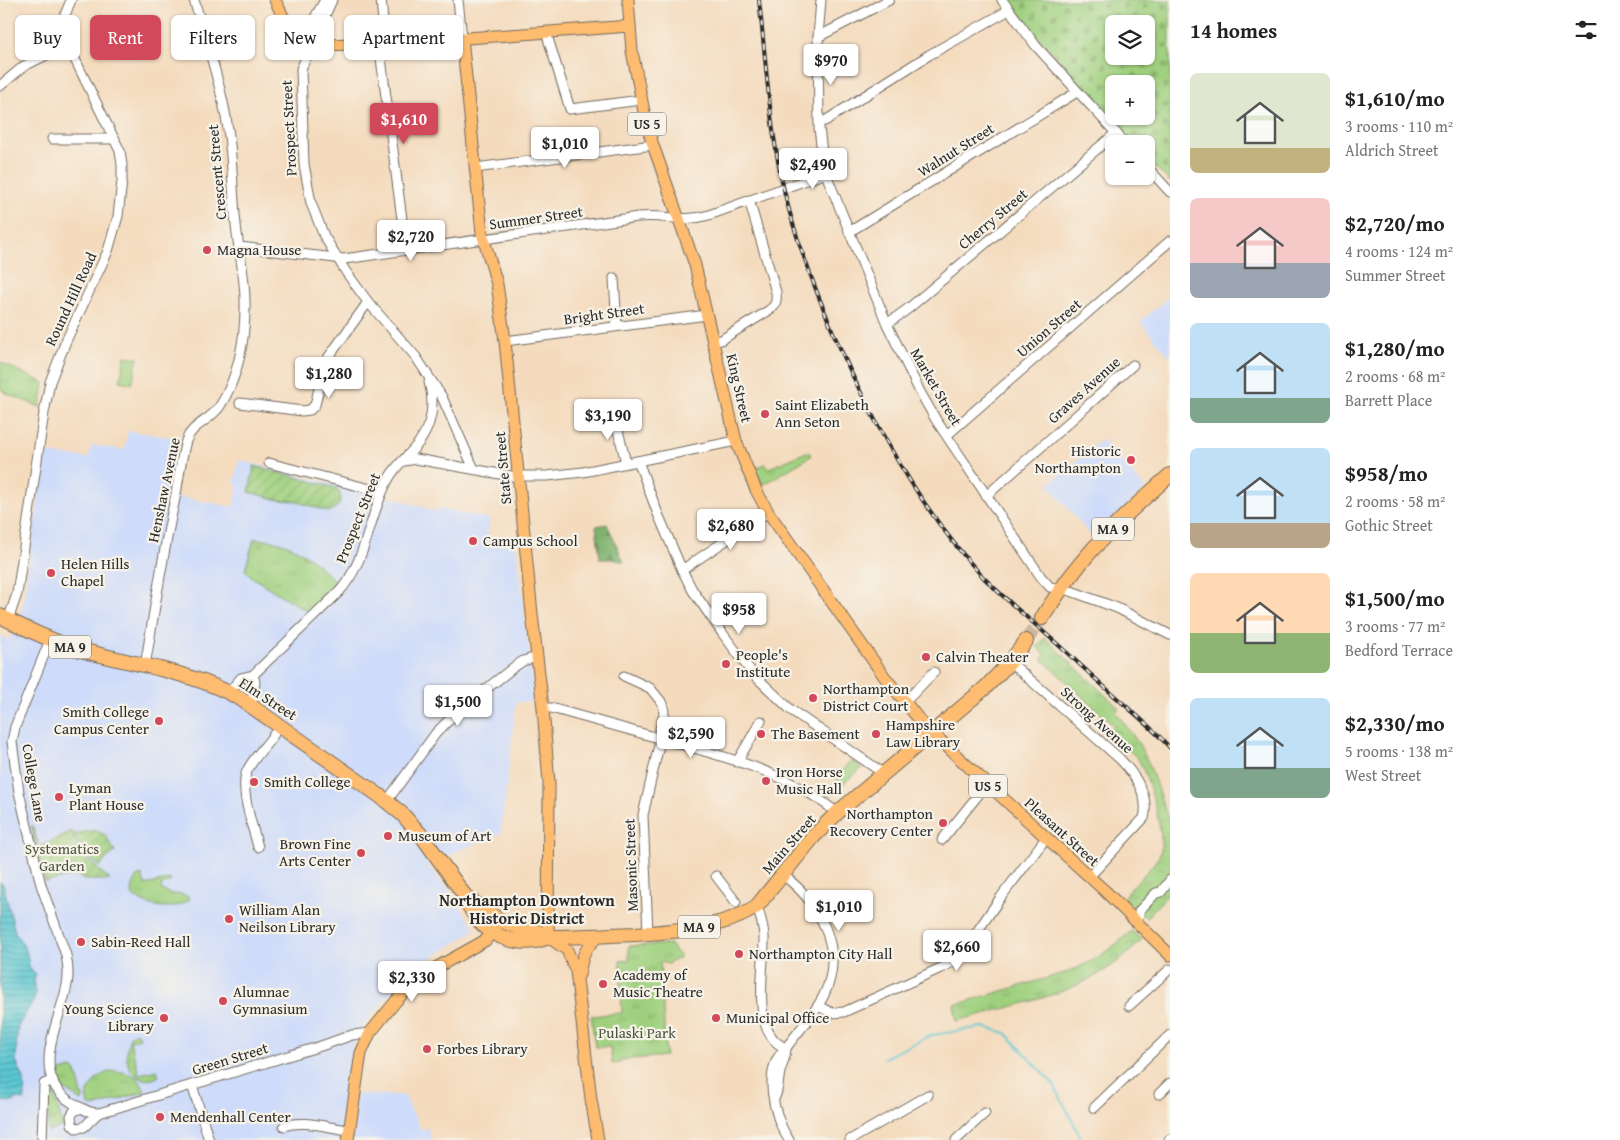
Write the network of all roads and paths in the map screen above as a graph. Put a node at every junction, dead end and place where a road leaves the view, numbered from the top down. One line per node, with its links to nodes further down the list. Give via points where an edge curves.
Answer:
1 (71, 0): 13 (street, Round Hill Road)
2 (194, 0): 43 (street, Crescent Street, via 227,122)
3 (275, 0): 14 (main road)
4 (325, 0): 15 (street)
5 (332, 0): 45 (street, Prospect Street, via 301,69 302,142 307,185 318,221)
6 (380, 0): 16 (street)
7 (458, 0): 17 (street, State Street)
8 (628, 0): 18 (main road, King Street / US 5)
9 (821, 0): 20 (street, Market Street)
10 (890, 0): 20 (street)
11 (1002, 0): 12 (street)
12 (1009, 10): 27 (street); 29 (street, via 825,121)
13 (65, 15)
14 (283, 15)
15 (316, 15)
16 (381, 15)
17 (460, 15)
18 (630, 26): 19 (main road); 28 (main road, King Street / US 5)
19 (546, 32): 21 (main road); 28 (street, via 570,109)
20 (818, 37): 29 (street, Market Street)
21 (463, 38)
22 (463, 48): 34 (main road, State Street)
23 (37, 60): 26 (street, via 24,66)
24 (74, 60): 32 (street, Round Hill Road)
25 (384, 60): 44 (street)
26 (0, 86)
27 (1077, 92): 30 (street); 40 (street, Walnut Street)
28 (641, 100): 33 (main road, King Street / US 5)
29 (819, 121): 35 (street, Market Street)
30 (1116, 133): 49 (street, Cherry Street)
31 (52, 139): 32 (street)
32 (116, 139): 71 (street, Round Hill Road, via 122,174 115,227 108,251 50,382 17,594)
33 (653, 145): 34 (street); 39 (main road, King Street / US 5)
34 (475, 168): 41 (main road, State Street)
35 (826, 173): 38 (street, Summer Street); 40 (street, Market Street)
36 (1155, 176): 37 (street)
37 (1170, 192)
38 (748, 200): 39 (street, Summer Street, via 705,216); 52 (street, via 776,301 768,311)
39 (680, 219): 41 (street, Summer Street, via 638,217); 48 (main road, King Street / US 5)
40 (849, 232): 49 (street, Market Street)
41 (484, 239): 44 (street, Summer Street); 51 (main road, State Street, via 499,291)
42 (1170, 241): 57 (street, Union Street)
43 (238, 247): 45 (street); 78 (street, Henshaw Avenue, via 246,307 236,369 228,391 213,415 196,427 186,441)
44 (406, 250): 45 (street, Summer Street, via 362,258)
45 (337, 258): 47 (street, Prospect Street)
46 (614, 278): 50 (street)
47 (368, 302): 54 (street, Prospect Street, via 416,357); 55 (street, via 328,358 313,409 302,411)
48 (707, 315): 50 (street, Bright Street); 52 (main road, King Street / US 5)
49 (887, 324): 57 (street, Market Street, via 926,402)
50 (617, 326): 51 (street, Bright Street)
51 (505, 341): 65 (main road, State Street)
52 (714, 342): 58 (main road, King Street / US 5)
53 (1133, 365): 67 (street, Graves Avenue)
54 (427, 375): 59 (street, Prospect Street, via 432,393 430,417 421,440); 63 (street, Prospect Street, via 442,397)
55 (240, 403)
56 (588, 423): 62 (street, via 607,418 616,422)
57 (947, 435): 67 (street, Market Street)
58 (736, 441): 60 (street); 68 (main road, King Street / US 5)
59 (404, 461): 63 (street, via 416,459); 66 (street, Prospect Street)
60 (638, 461): 62 (street); 69 (street)
61 (269, 463): 66 (street)
62 (626, 464): 65 (street, via 584,472)
63 (474, 469): 65 (street)
64 (1170, 475): 70 (highway, MA 9, via 1097,545)
65 (518, 476): 76 (main road, State Street)
66 (382, 492): 80 (street, Prospect Street, via 360,556 345,584)
67 (986, 496): 70 (street, Market Street, via 1041,577 1050,587)
68 (768, 512): 69 (street); 83 (main road, King Street / US 5)
69 (682, 570): 91 (street, via 706,611 753,674 791,710)
70 (1061, 589): 72 (highway, MA 9); 73 (street, Market Street, via 1117,608)
71 (4, 618): 74 (highway, Elm Street / MA 9)
72 (1042, 618)
73 (1170, 635)
74 (50, 640): 78 (highway, Elm Street / MA 9); 117 (street, College Lane, via 15,726 12,742 38,875 68,966 67,986 50,1047)
75 (1026, 641): 77 (highway, Main Street / MA 9)
76 (537, 657): 85 (main road, State Street); 93 (street, via 514,666 449,719)
77 (1010, 662): 87 (highway, Main Street / MA 9, via 986,687); 100 (street, Strong Avenue, via 1128,767 1143,795 1145,812 1141,821)
78 (144, 666): 82 (highway, Elm Street / MA 9, via 196,678)
79 (934, 672): 83 (street)
80 (253, 674): 82 (street, Prospect Street, via 241,678); 84 (street)
81 (624, 676): 89 (street, Masonic Street, via 650,688 663,704)
82 (229, 692): 84 (highway, Elm Street / MA 9)
83 (905, 702): 87 (main road, King Street / US 5)
84 (252, 705): 93 (highway, Elm Street / MA 9)
85 (543, 708): 89 (street); 108 (main road, State Street, via 549,783)
86 (761, 721): 90 (street)
87 (931, 733): 91 (highway, Main Street / MA 9); 92 (main road, Pleasant Street / US 5)
88 (274, 734): 97 (street, via 246,774 246,798)
89 (660, 738): 90 (street); 106 (street, Masonic Street, via 643,814)
90 (737, 762): 94 (street, via 792,784)
91 (883, 772): 94 (highway, Main Street / MA 9)
92 (987, 784): 95 (main road, Pleasant Street / US 5); 96 (street)
93 (387, 801): 105 (highway, Elm Street / MA 9, via 415,827 477,918)
94 (837, 813): 98 (highway, Main Street / MA 9)
95 (1046, 838): 100 (main road, Pleasant Street / US 5); 112 (street, via 949,964 844,1012 832,1014)
96 (942, 840)
97 (258, 847)
98 (783, 875): 103 (highway, Main Street / MA 9); 112 (street, via 799,887 813,906 822,920 831,948 831,974)
99 (716, 876): 102 (street)
100 (1089, 877): 104 (main road, Pleasant Street / US 5)
101 (1170, 880): 104 (street, via 1139,911)
102 (736, 902)
103 (757, 906): 106 (highway, Main Street / MA 9, via 740,916 712,924); 116 (street, via 764,938 764,1022 771,1037)
104 (1137, 918): 109 (main road, Pleasant Street / US 5)
105 (496, 926): 108 (highway, Main Street / MA 9, via 504,938 536,942); 114 (main road, via 486,940 420,979 396,1001)
106 (648, 933): 107 (highway, Main Street / MA 9)
107 (598, 936): 108 (highway, Main Street); 111 (main road, via 583,955)
108 (548, 937): 111 (main road, via 569,953)
109 (1170, 955)
110 (1170, 969): 113 (street)
111 (578, 984): 128 (main road)
112 (818, 1006): 116 (street)
113 (1129, 1006)
114 (370, 1033): 119 (street, Green Street); 127 (main road, via 361,1053)
115 (1170, 1035): 123 (street)
116 (786, 1048): 131 (street, via 779,1054 771,1089 778,1118)
117 (53, 1080): 122 (street, via 63,1096); 129 (street, via 44,1084)
118 (1170, 1082): 120 (street)
119 (192, 1085): 124 (street, Green Street); 130 (street)
120 (1159, 1094)
121 (928, 1095): 132 (street)
122 (81, 1108): 124 (street); 124 (street, Green Street, via 71,1116 76,1128 84,1128)
123 (1094, 1108)
124 (98, 1113)
125 (985, 1113): 133 (street)
126 (284, 1126): 127 (street, via 303,1124)
127 (348, 1135)
128 (598, 1137)
129 (42, 1140)
130 (209, 1140)
131 (789, 1140)
132 (850, 1140)
133 (956, 1140)

